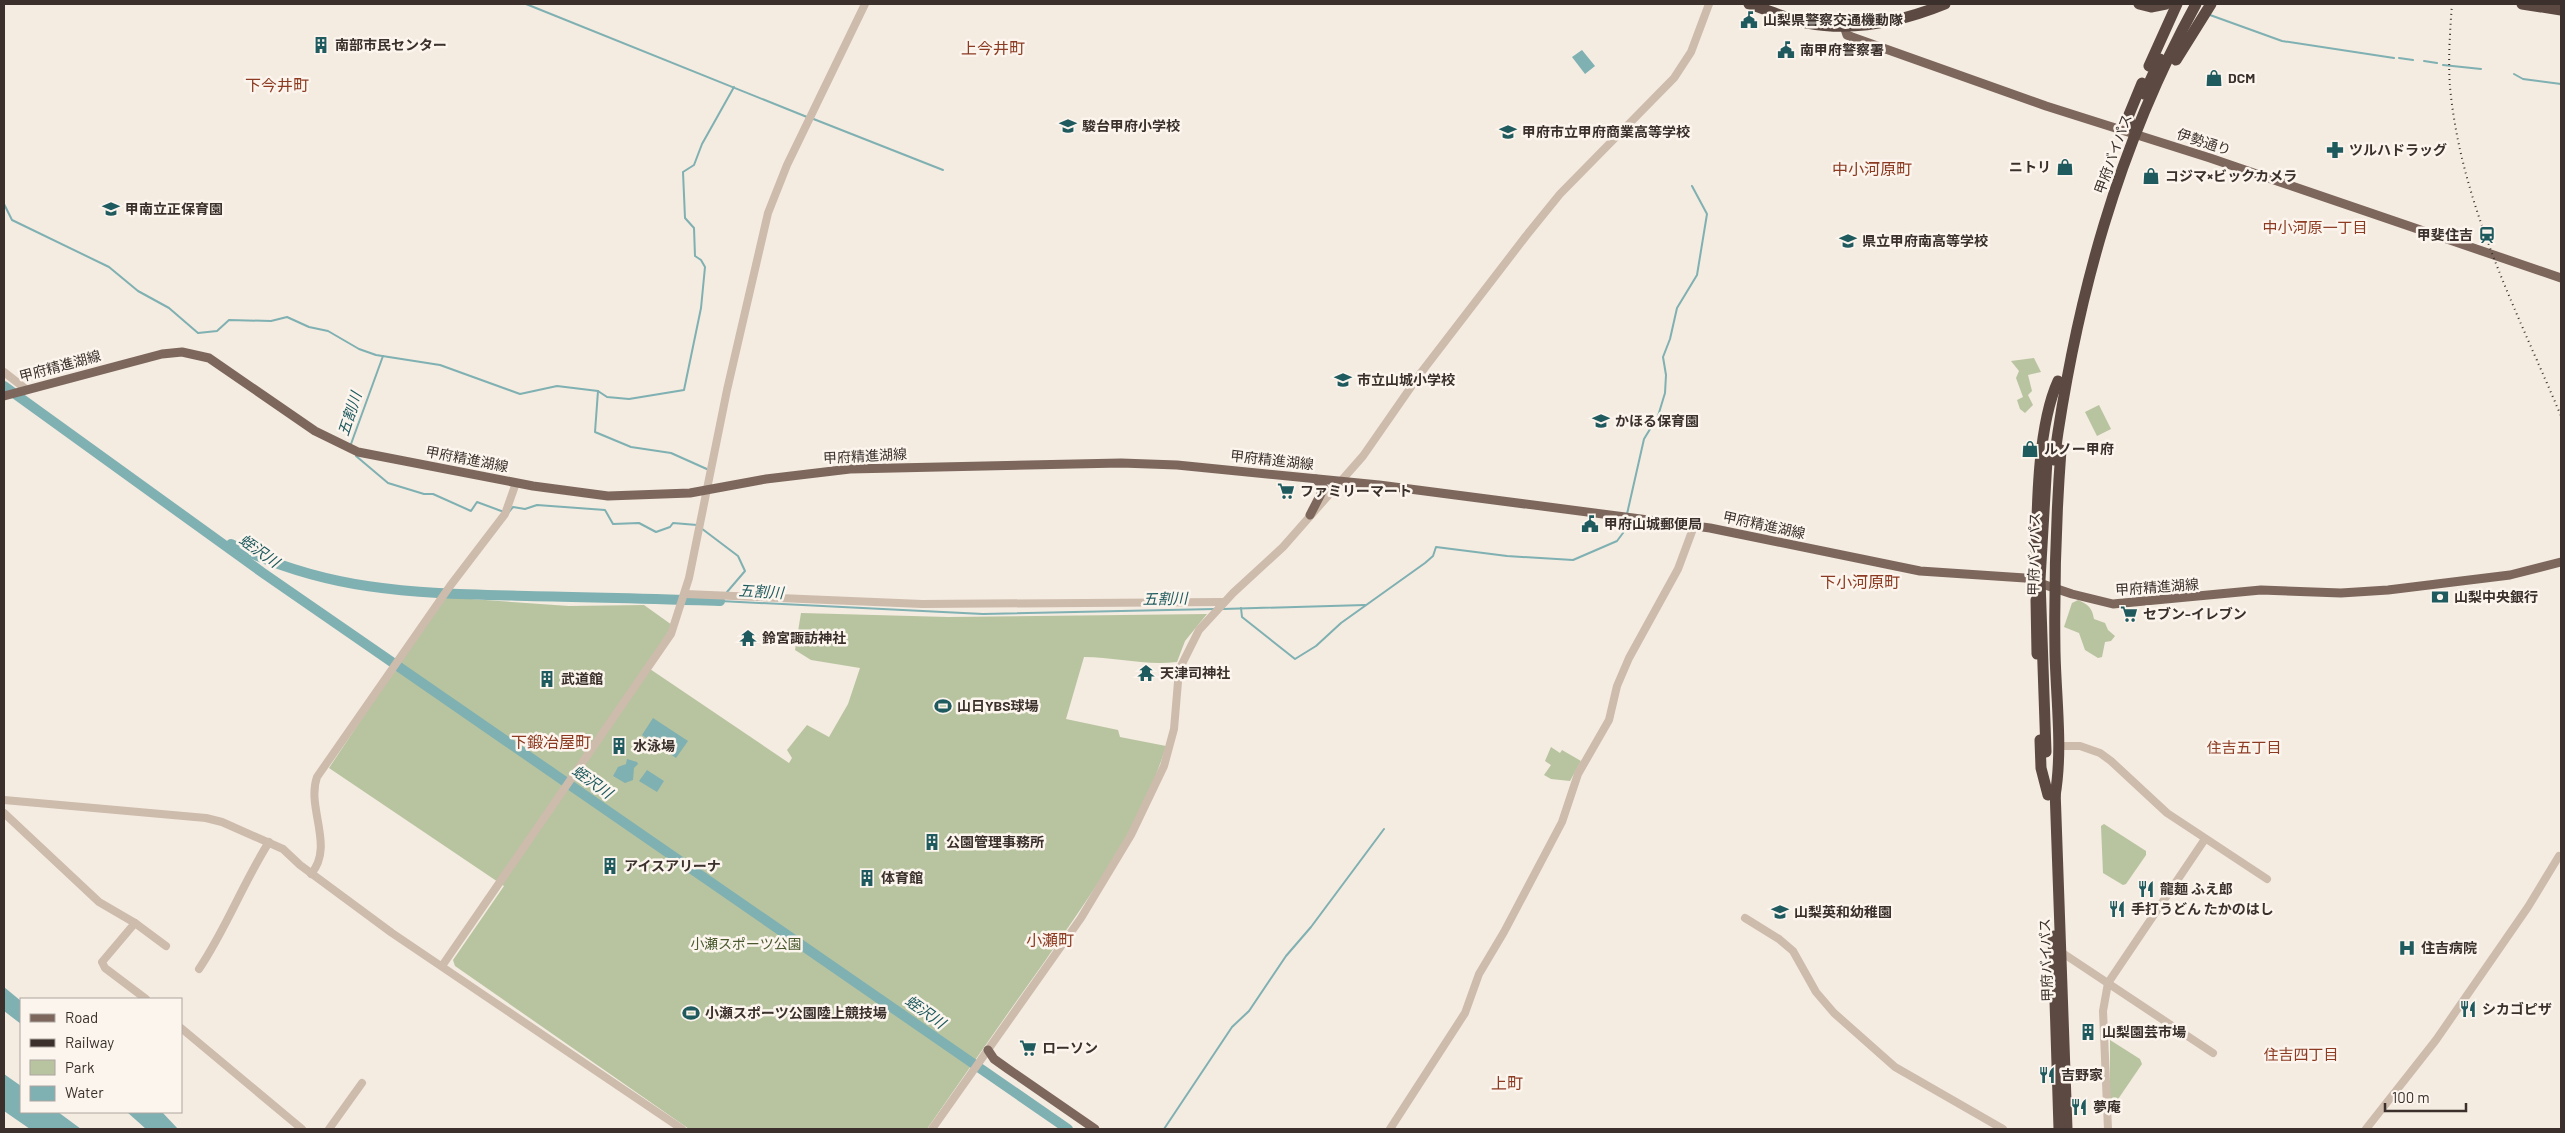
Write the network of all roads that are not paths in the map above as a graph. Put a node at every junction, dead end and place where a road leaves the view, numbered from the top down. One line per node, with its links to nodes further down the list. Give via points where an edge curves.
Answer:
1 (864, 4): 25 (street, via 812,110 768,213)
2 (1709, 4): 23 (street, via 1690,52 1674,78 1538,220 1420,374 1370,448)
3 (1749, 4): 13 (highway, via 1807,22)
4 (1945, 4): 13 (highway, via 1902,20)
5 (2139, 4): 6 (highway, via 2151,7)
6 (2166, 4)
7 (2177, 4): 16 (highway, via 2128,117)
8 (2188, 4): 14 (highway, 甲府バイパス)
9 (2196, 4): 14 (highway, 甲府バイパス)
10 (2210, 4): 15 (highway, via 2159,93)
11 (2522, 4): 12 (highway)
12 (2561, 10)
13 (1844, 26): 16 (main road, 伊勢通り, via 1847,35 1852,37 2037,102)
14 (2155, 80): 15 (highway, 甲府バイパス); 16 (highway, 甲府バイパス)
15 (2151, 97): 16 (highway, 甲府バイパス)
16 (2131, 131): 17 (main road, 伊勢通り); 19 (highway, 甲府バイパス)
17 (2561, 278)
18 (4, 372): 20 (street)
19 (2062, 378): 29 (highway, via 2050,398 2044,436); 30 (highway, via 2068,398 2056,521); 33 (highway, 甲府バイパス, bridge, via 2040,580)
20 (25, 390): 21 (main road, 甲府精進湖線); 24 (main road, 甲府精進湖線, via 162,354 200,355 315,431 354,450)
21 (4, 396)
22 (1316, 479): 23 (main road, 甲府精進湖線); 25 (main road, 甲府精進湖線, via 1146,463 825,471); 26 (main road, via 1324,488)
23 (1340, 481): 26 (street); 27 (main road, 甲府精進湖線)
24 (516, 483): 25 (main road, 甲府精進湖線, via 608,496 674,495); 40 (street, via 506,511 317,777 313,797 321,848 317,867)
25 (706, 490): 31 (street)
26 (1310, 515): 32 (street, via 1283,547)
27 (1694, 526): 29 (main road, 甲府精進湖線, via 1920,571 2016,577); 59 (street, via 1678,569 1632,652 1618,686 1612,712 1578,774 1562,822 1479,974 1465,1013)
28 (2561, 562): 30 (main road, 甲府精進湖線, via 2510,575 2341,593 2261,590 2113,604)
29 (2036, 582): 30 (main road, 甲府精進湖線); 34 (highway, via 2041,768)
30 (2054, 588): 33 (highway)
31 (684, 598): 32 (street, via 725,595 922,604); 46 (street, via 663,647)
32 (1221, 606): 51 (street, via 1199,630 1182,661 1176,681 1171,744 1131,835 1081,918)
33 (2053, 750): 34 (highway, 甲府バイパス); 37 (street, via 2080,746 2100,753 2167,813)
34 (2052, 796): 45 (highway, 甲府バイパス)
35 (4, 800): 38 (street, via 206,818)
36 (4, 813): 43 (street, via 99,902)
37 (2205, 838): 41 (street); 48 (street)
38 (269, 842): 40 (street, via 283,849); 47 (street)
39 (2560, 856): 64 (street, via 2528,908 2436,1040)
40 (311, 874): 46 (street)
41 (2267, 879)
42 (1746, 918): 60 (street, via 1793,951 1816,992 1834,1013 1895,1067)
43 (135, 923): 44 (street); 49 (street, via 102,962 105,968)
44 (166, 946)
45 (2057, 950): 48 (street); 61 (highway, 甲府バイパス); 62 (highway, 甲府バイパス)
46 (442, 966): 56 (street)
47 (199, 969)
48 (2108, 983): 52 (street); 63 (street, via 2103,1011)
49 (145, 998)
50 (182, 1029): 54 (street)
51 (988, 1050): 57 (street); 58 (main road, via 994,1059)
52 (2213, 1053)
53 (362, 1083): 55 (street)
54 (302, 1129)
55 (329, 1129)
56 (682, 1129)
57 (932, 1129)
58 (1095, 1129)
59 (1390, 1129)
60 (2003, 1129)
61 (2059, 1129)
62 (2067, 1129)
63 (2108, 1129)
64 (2366, 1129)

